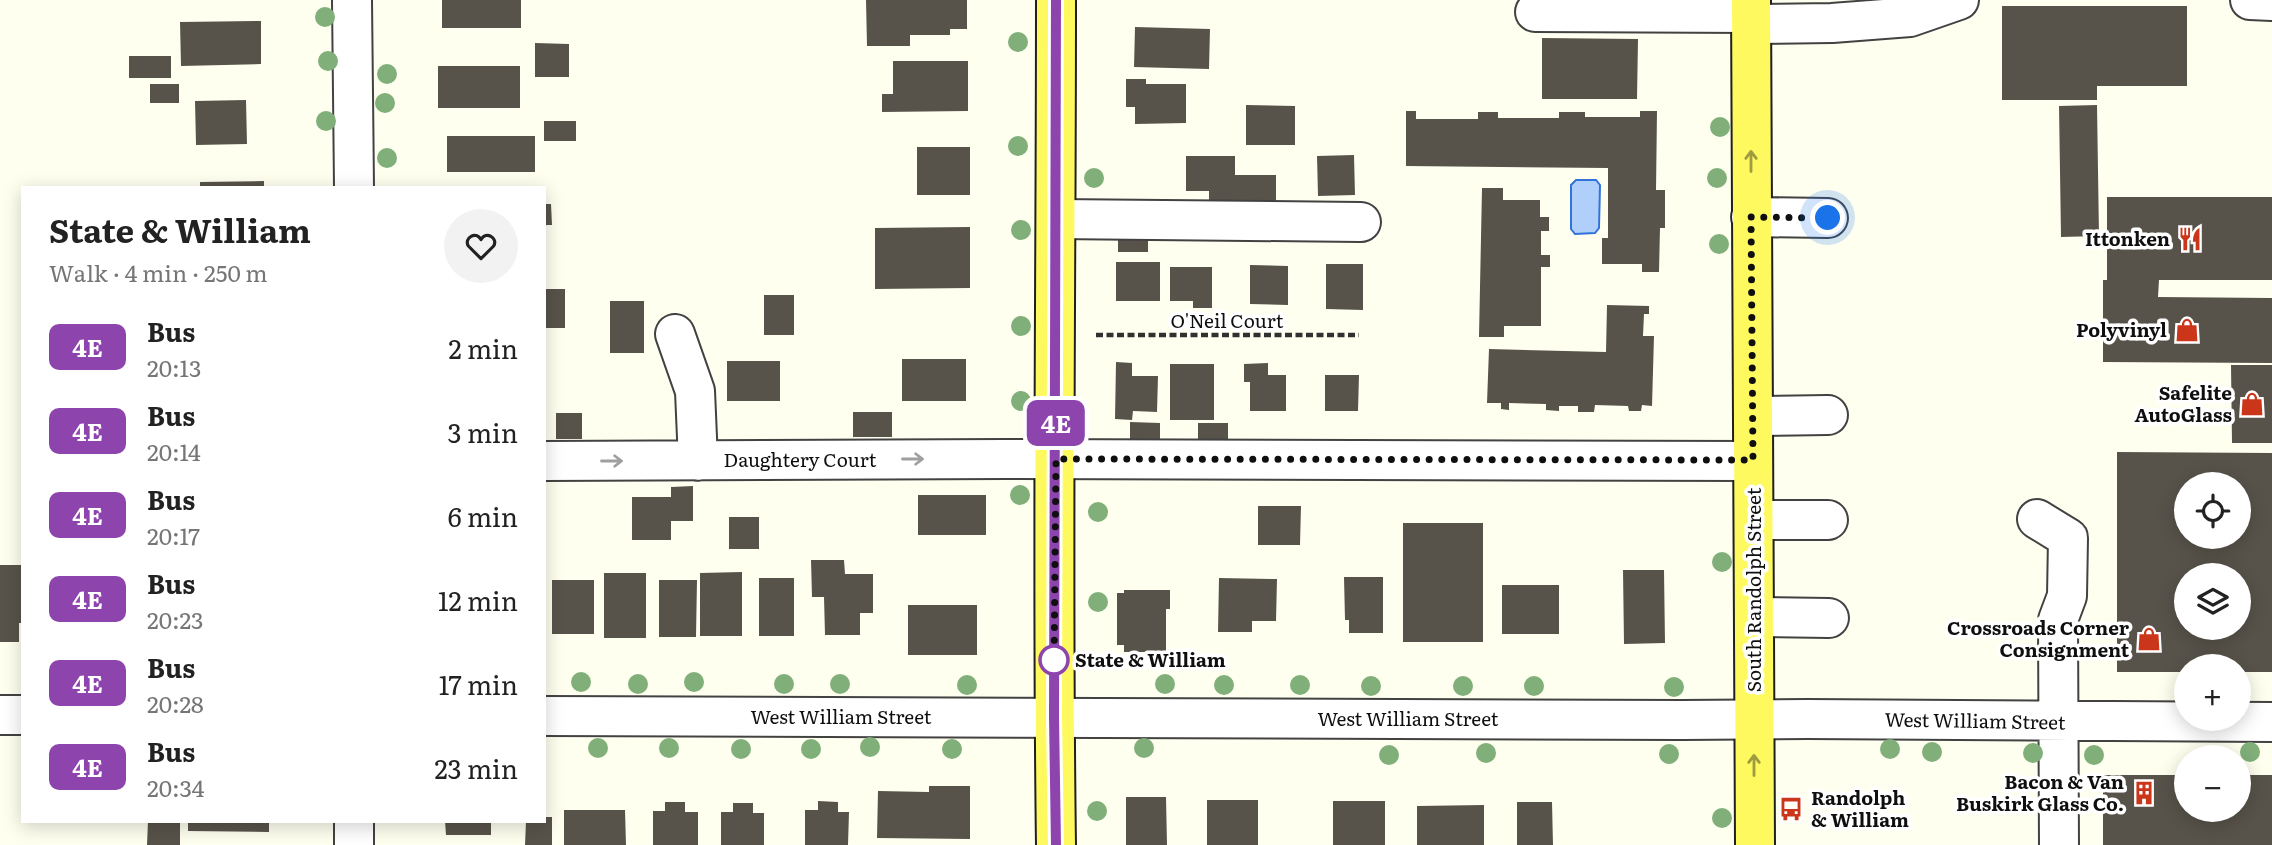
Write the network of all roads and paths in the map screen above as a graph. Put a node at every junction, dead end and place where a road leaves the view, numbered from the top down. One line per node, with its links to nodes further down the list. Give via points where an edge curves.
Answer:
1 (352, 0): 8 (street)
2 (1056, 0): 11 (main road)
3 (1959, 0): 7 (street, via 1910,17 1832,23)
4 (2250, 0): 5 (street)
5 (2272, 1)
6 (1535, 12): 7 (street)
7 (1751, 12): 9 (main road, South Randolph Street, one-way to 7)
8 (354, 186)
9 (1751, 217): 10 (street); 17 (main road, South Randolph Street)
10 (1828, 218)
11 (1056, 219): 12 (street); 18 (main road)
12 (1361, 222)
13 (675, 334): 19 (street, via 695,391)
14 (1096, 335): 15 (path, O'Neil Court)
15 (1359, 335)
16 (1828, 415): 17 (street)
17 (1753, 416): 20 (main road, South Randolph Street)
18 (1056, 459): 19 (street, Daughtery Court, one-way to 18); 20 (street, Daughtery Court); 30 (main road)
19 (698, 460): 21 (street, Daughtery Court, one-way to 19)
20 (1753, 460): 23 (main road, South Randolph Street)
21 (546, 461)
22 (2037, 519): 32 (street, via 2068,538 2067,596 2058,620)
23 (1754, 520): 24 (street); 25 (main road, South Randolph Street)
24 (1828, 520)
25 (1754, 617): 26 (street); 31 (main road, South Randolph Street)
26 (1829, 618)
27 (0, 715): 28 (street)
28 (21, 715)
29 (546, 716): 30 (street, West William Street)
30 (1054, 717): 31 (street, West William Street); 36 (main road)
31 (1754, 719): 32 (street, West William Street); 37 (main road, South Randolph Street, one-way to 31)
32 (2060, 721): 33 (street, West William Street); 38 (street)
33 (2272, 722)
34 (354, 823): 35 (street)
35 (354, 845)
36 (1056, 845)
37 (1755, 845)
38 (2060, 845)

